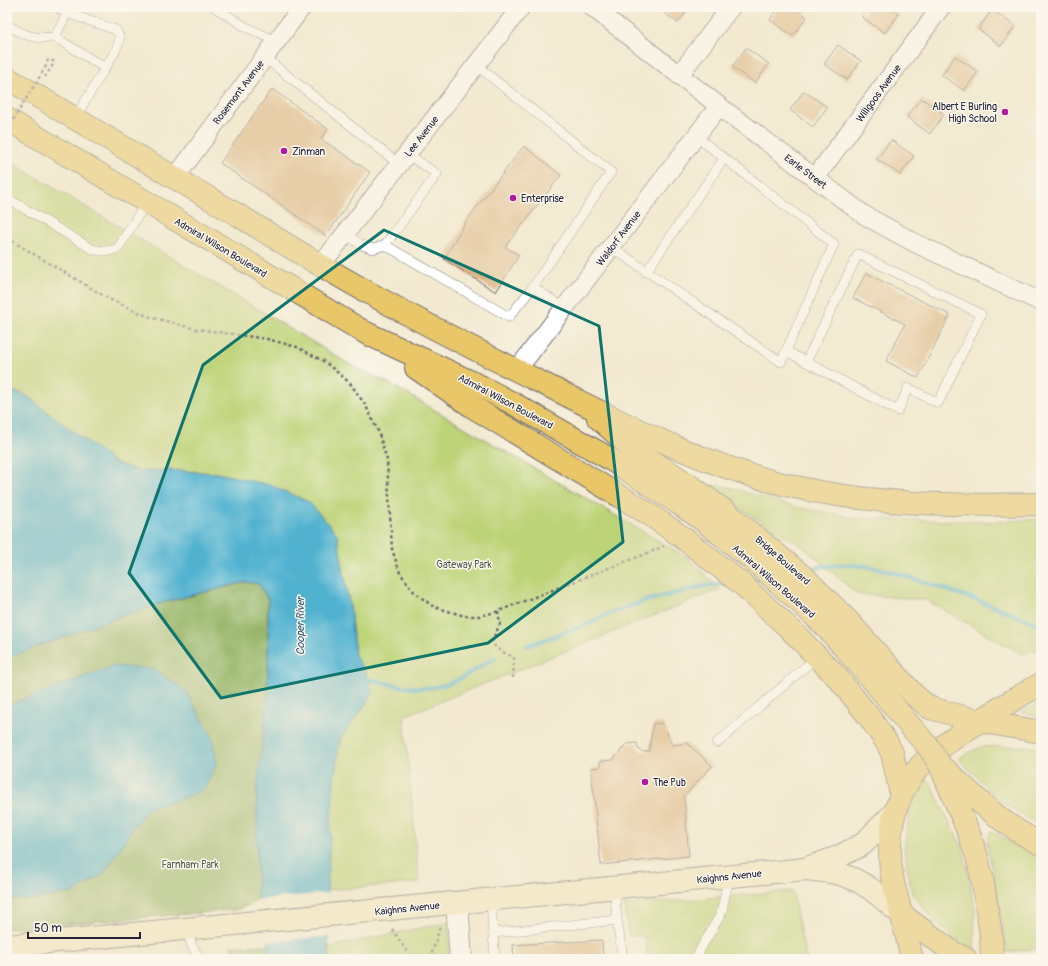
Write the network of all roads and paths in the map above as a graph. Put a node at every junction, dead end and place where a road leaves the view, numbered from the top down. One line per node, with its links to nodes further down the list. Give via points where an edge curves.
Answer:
1 (57, 7): 8 (lane)
2 (214, 7): 11 (lane, via 246,27)
3 (302, 7): 11 (street, Rosemont Avenue)
4 (521, 7): 13 (street, Lee Avenue)
5 (592, 7): 15 (street, Earle Street)
6 (731, 7): 15 (street)
7 (941, 7): 26 (street, Willgoos Avenue)
8 (67, 13): 10 (lane); 14 (lane, via 116,30 120,38)
9 (7, 25): 10 (lane, via 23,34 38,38)
10 (55, 37): 14 (lane)
11 (276, 41): 12 (street, Rosemont Avenue)
12 (264, 57): 24 (lane); 25 (street, Rosemont Avenue)
13 (476, 65): 24 (street, Lee Avenue); 35 (lane, via 610,172)
14 (105, 68): 19 (lane)
15 (679, 75): 18 (street, Earle Street)
16 (46, 76): 21 (path, bridge, via 53,61 48,60)
17 (7, 78): 19 (highway)
18 (719, 106): 22 (street, Waldorf Avenue); 26 (street, Earle Street)
19 (75, 118): 25 (highway)
20 (7, 119): 28 (highway, Admiral Wilson Boulevard)
21 (7, 130)
22 (696, 136): 23 (lane); 32 (street, Waldorf Avenue)
23 (724, 158): 34 (lane); 39 (lane, via 834,244)
24 (403, 159): 29 (street, Lee Avenue); 31 (lane, via 437,174)
25 (175, 178): 33 (highway)
26 (815, 178): 36 (street, Earle Street, via 864,215 915,243)
27 (7, 198): 28 (lane, via 92,249 100,251 118,248)
28 (146, 202): 38 (highway, Admiral Wilson Boulevard)
29 (346, 233): 31 (lane, via 360,244 372,249); 33 (street, Lee Avenue)
30 (7, 238): 47 (path, via 111,300 147,316 196,329 282,343 297,347 325,362 350,383 366,406 378,431 387,460 392,549 400,573 415,593 434,607 465,616 479,616)
31 (385, 245): 35 (lane, via 509,317)
32 (611, 247): 34 (lane); 37 (street, Waldorf Avenue)
33 (321, 265): 41 (highway, via 410,315)
34 (646, 272): 39 (lane, via 781,362)
35 (533, 287): 37 (lane)
36 (1041, 302)
37 (564, 308): 41 (street, Waldorf Avenue)
38 (366, 333): 46 (highway, via 473,407 625,499); 54 (highway, Admiral Wilson Boulevard, bridge, via 484,388 538,417 684,506 754,561 826,627 930,749)
39 (786, 351): 40 (lane)
40 (806, 362): 40 (lane, via 898,411 908,388 938,403 981,314 858,254)
41 (517, 370): 42 (highway)
42 (577, 400): 44 (highway, via 686,451 762,479 846,497); 51 (highway, Bridge Boulevard, via 632,448 692,488 782,557 848,621 922,703 939,712)
43 (1041, 488): 44 (highway, via 983,490)
44 (913, 502): 45 (highway)
45 (1041, 504)
46 (682, 537): 47 (path, via 653,551); 48 (highway, via 764,604)
47 (498, 611): 49 (path, via 500,624 492,641 497,650 514,657)
48 (817, 657): 53 (lane); 55 (highway, via 838,678 887,743 895,763)
49 (513, 680)
50 (1041, 684): 51 (highway)
51 (979, 721): 52 (highway); 55 (highway, via 929,758 911,780)
52 (1041, 732)
53 (717, 743)
54 (940, 765): 56 (highway, via 996,816); 69 (highway, via 977,857 991,934)
55 (898, 804): 57 (main road, Kaighns Avenue, via 863,844); 62 (highway, via 890,842 890,862)
56 (1041, 844)
57 (806, 869): 58 (main road, Kaighns Avenue); 62 (main road, Kaighns Avenue, via 852,878 864,884)
58 (729, 876): 59 (main road, Kaighns Avenue); 76 (lane, via 721,914)
59 (614, 887): 60 (main road, Kaighns Avenue); 63 (lane)
60 (491, 899): 61 (main road, Kaighns Avenue); 67 (lane)
61 (457, 903): 66 (main road, Kaighns Avenue); 73 (street)
62 (901, 914): 77 (highway); 78 (highway)
63 (617, 920): 67 (lane); 75 (lane)
64 (441, 923): 72 (path)
65 (392, 928): 71 (path)
66 (187, 929): 68 (main road, Kaighns Avenue); 70 (lane, via 192,946)
67 (493, 933): 74 (lane)
68 (7, 946)
69 (992, 956)
70 (200, 959)
71 (412, 959)
72 (430, 959)
73 (461, 959)
74 (495, 959)
75 (623, 959)
76 (696, 959)
77 (912, 959)
78 (966, 959)

